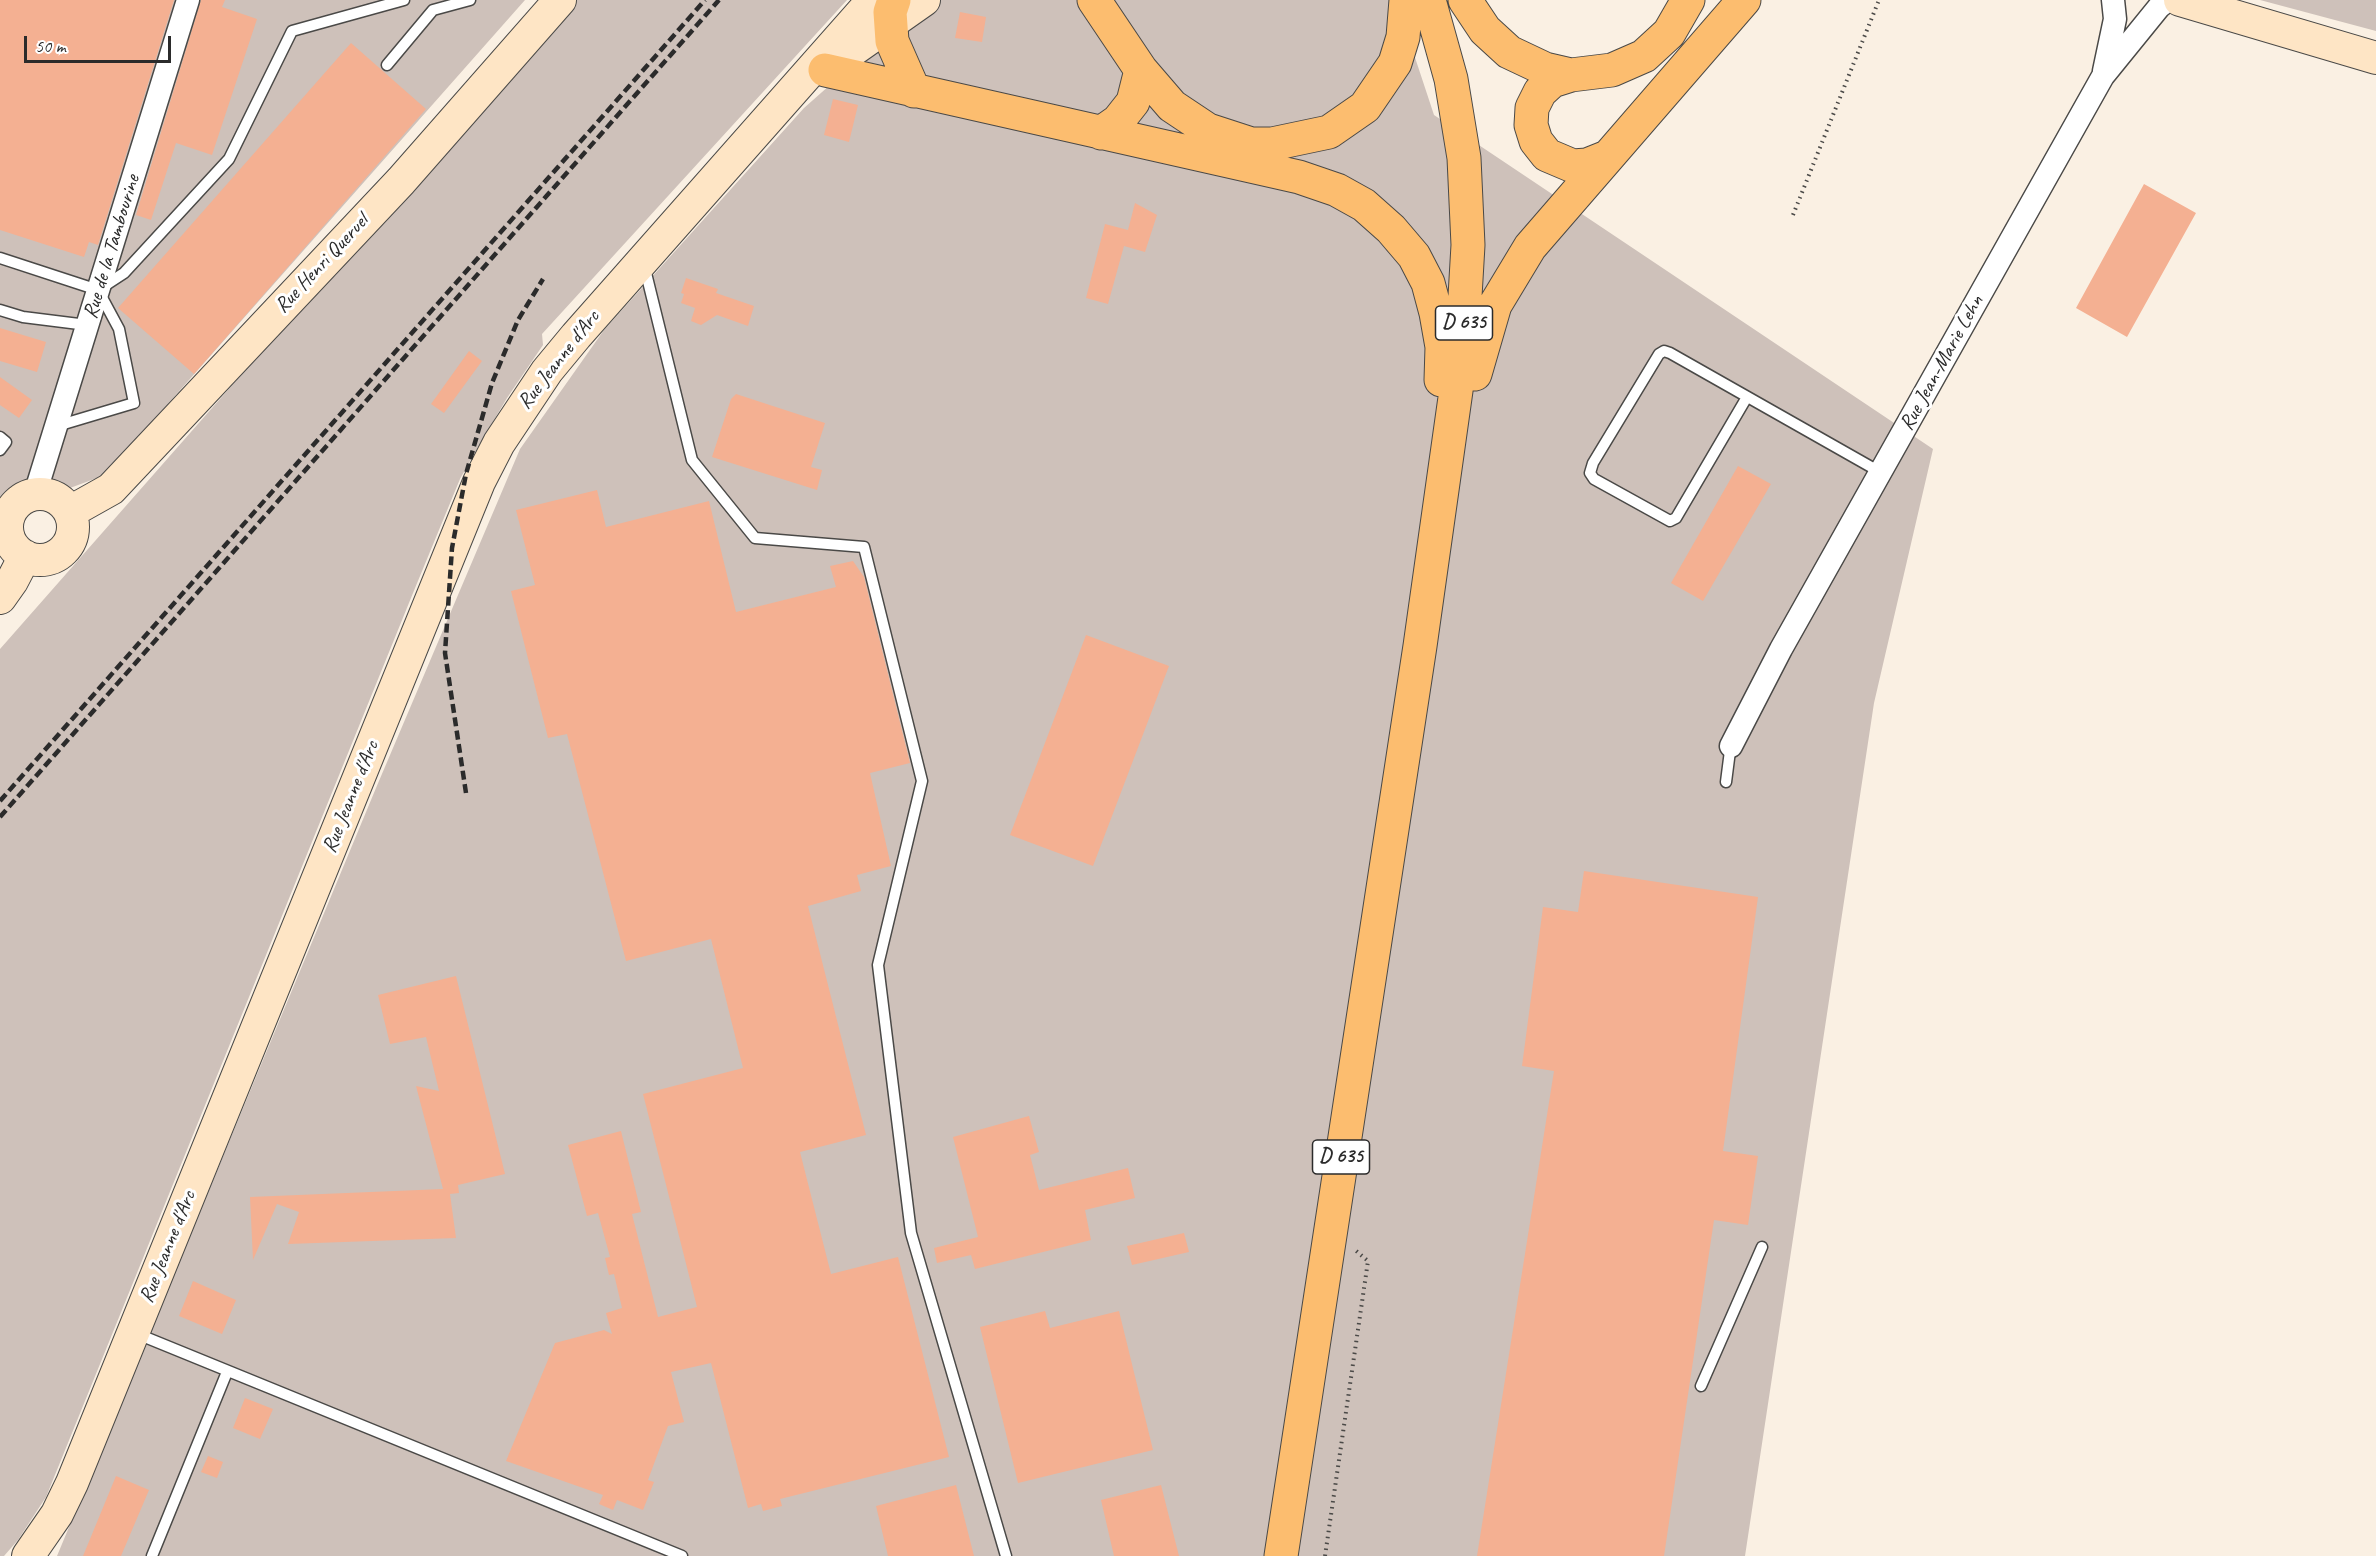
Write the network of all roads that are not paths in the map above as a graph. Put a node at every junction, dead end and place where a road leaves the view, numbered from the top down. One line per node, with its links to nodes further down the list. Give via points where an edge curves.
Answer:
1 (188, 0): 28 (street, Rue de la Tambourine)
2 (404, 0): 28 (lane, via 292,31 229,159 124,273)
3 (470, 0): 17 (lane, via 433,10)
4 (560, 0): 37 (main road, Rue Henri Queruel, via 401,181 111,489)
5 (924, 0): 15 (main road, Rue Jeanne d'Arc)
6 (1094, 0): 19 (main road)
7 (1406, 0): 19 (main road, via 1403,37 1395,63 1380,87 1348,121 1312,138 1251,144 1208,130 1172,106)
8 (1429, 0): 40 (main road, D 635, via 1451,79 1464,158 1468,245 1462,348)
9 (1465, 0): 20 (main road, via 1485,30 1509,52 1545,69)
10 (1688, 0): 20 (main road, via 1669,33 1644,56 1612,70)
11 (1744, 0): 25 (main road)
12 (2113, 0): 21 (street, Rue Jean-Marie Lehn, via 2115,19)
13 (2168, 0): 21 (street, Rue Jean-Marie Lehn)
14 (2180, 0): 16 (main road)
15 (886, 8): 18 (main road, Rue Jeanne d'Arc); 22 (main road, via 898,58); 23 (main road, Rue Jeanne d'Arc)
16 (2376, 58)
17 (387, 65)
18 (825, 70): 22 (main road); 23 (main road, Rue Jeanne d'Arc)
19 (1141, 70): 24 (main road, via 1133,102 1118,121)
20 (1571, 75): 25 (main road, via 1552,81 1540,92 1532,108 1531,125 1536,141 1547,155 1573,166)
21 (2103, 76): 35 (street, Rue Jean-Marie Lehn)
22 (914, 90): 24 (main road)
23 (782, 103): 27 (main road, Rue Jeanne d'Arc)
24 (1101, 133): 42 (main road, via 1299,177 1337,190 1391,229 1414,256 1428,283 1442,347 1442,375)
25 (1607, 156): 40 (main road, via 1530,247 1495,305 1475,372)
26 (0, 258): 28 (lane)
27 (643, 259): 45 (main road, Rue Jeanne d'Arc, via 547,371 499,443 479,482); 51 (lane, via 692,460 755,538 864,548 922,781 878,964 911,1233)
28 (98, 290): 30 (street, Rue de la Tambourine); 32 (lane, via 119,329 134,404)
29 (0, 310): 30 (lane)
30 (87, 325): 32 (street, Rue de la Tambourine)
31 (1747, 397): 31 (lane, via 1664,351 1590,473 1670,521 1676,518); 35 (lane)
32 (56, 427): 36 (street, Rue de la Tambourine)
33 (0, 436): 34 (lane, via 6,442)
34 (0, 450)
35 (1880, 472): 41 (street, Rue Jean-Marie Lehn)
36 (34, 494): 37 (main road, via 56,497); 38 (main road, via 17,503 11,512 8,521)
37 (70, 512): 38 (main road, via 73,533 63,550 44,559)
38 (12, 549): 39 (main road, via 12,581)
39 (0, 598)
40 (1420, 646): 42 (main road, D 635)
41 (1732, 742): 43 (lane)
42 (1403, 758): 52 (main road, D 635)
43 (1726, 782)
44 (1762, 1247): 47 (lane)
45 (133, 1332): 46 (lane); 48 (main road, Rue Jeanne d'Arc, via 72,1483 57,1514)
46 (227, 1372): 49 (lane); 50 (lane)
47 (1701, 1386)
48 (28, 1556)
49 (152, 1556)
50 (682, 1556)
51 (1005, 1556)
52 (1281, 1556)

